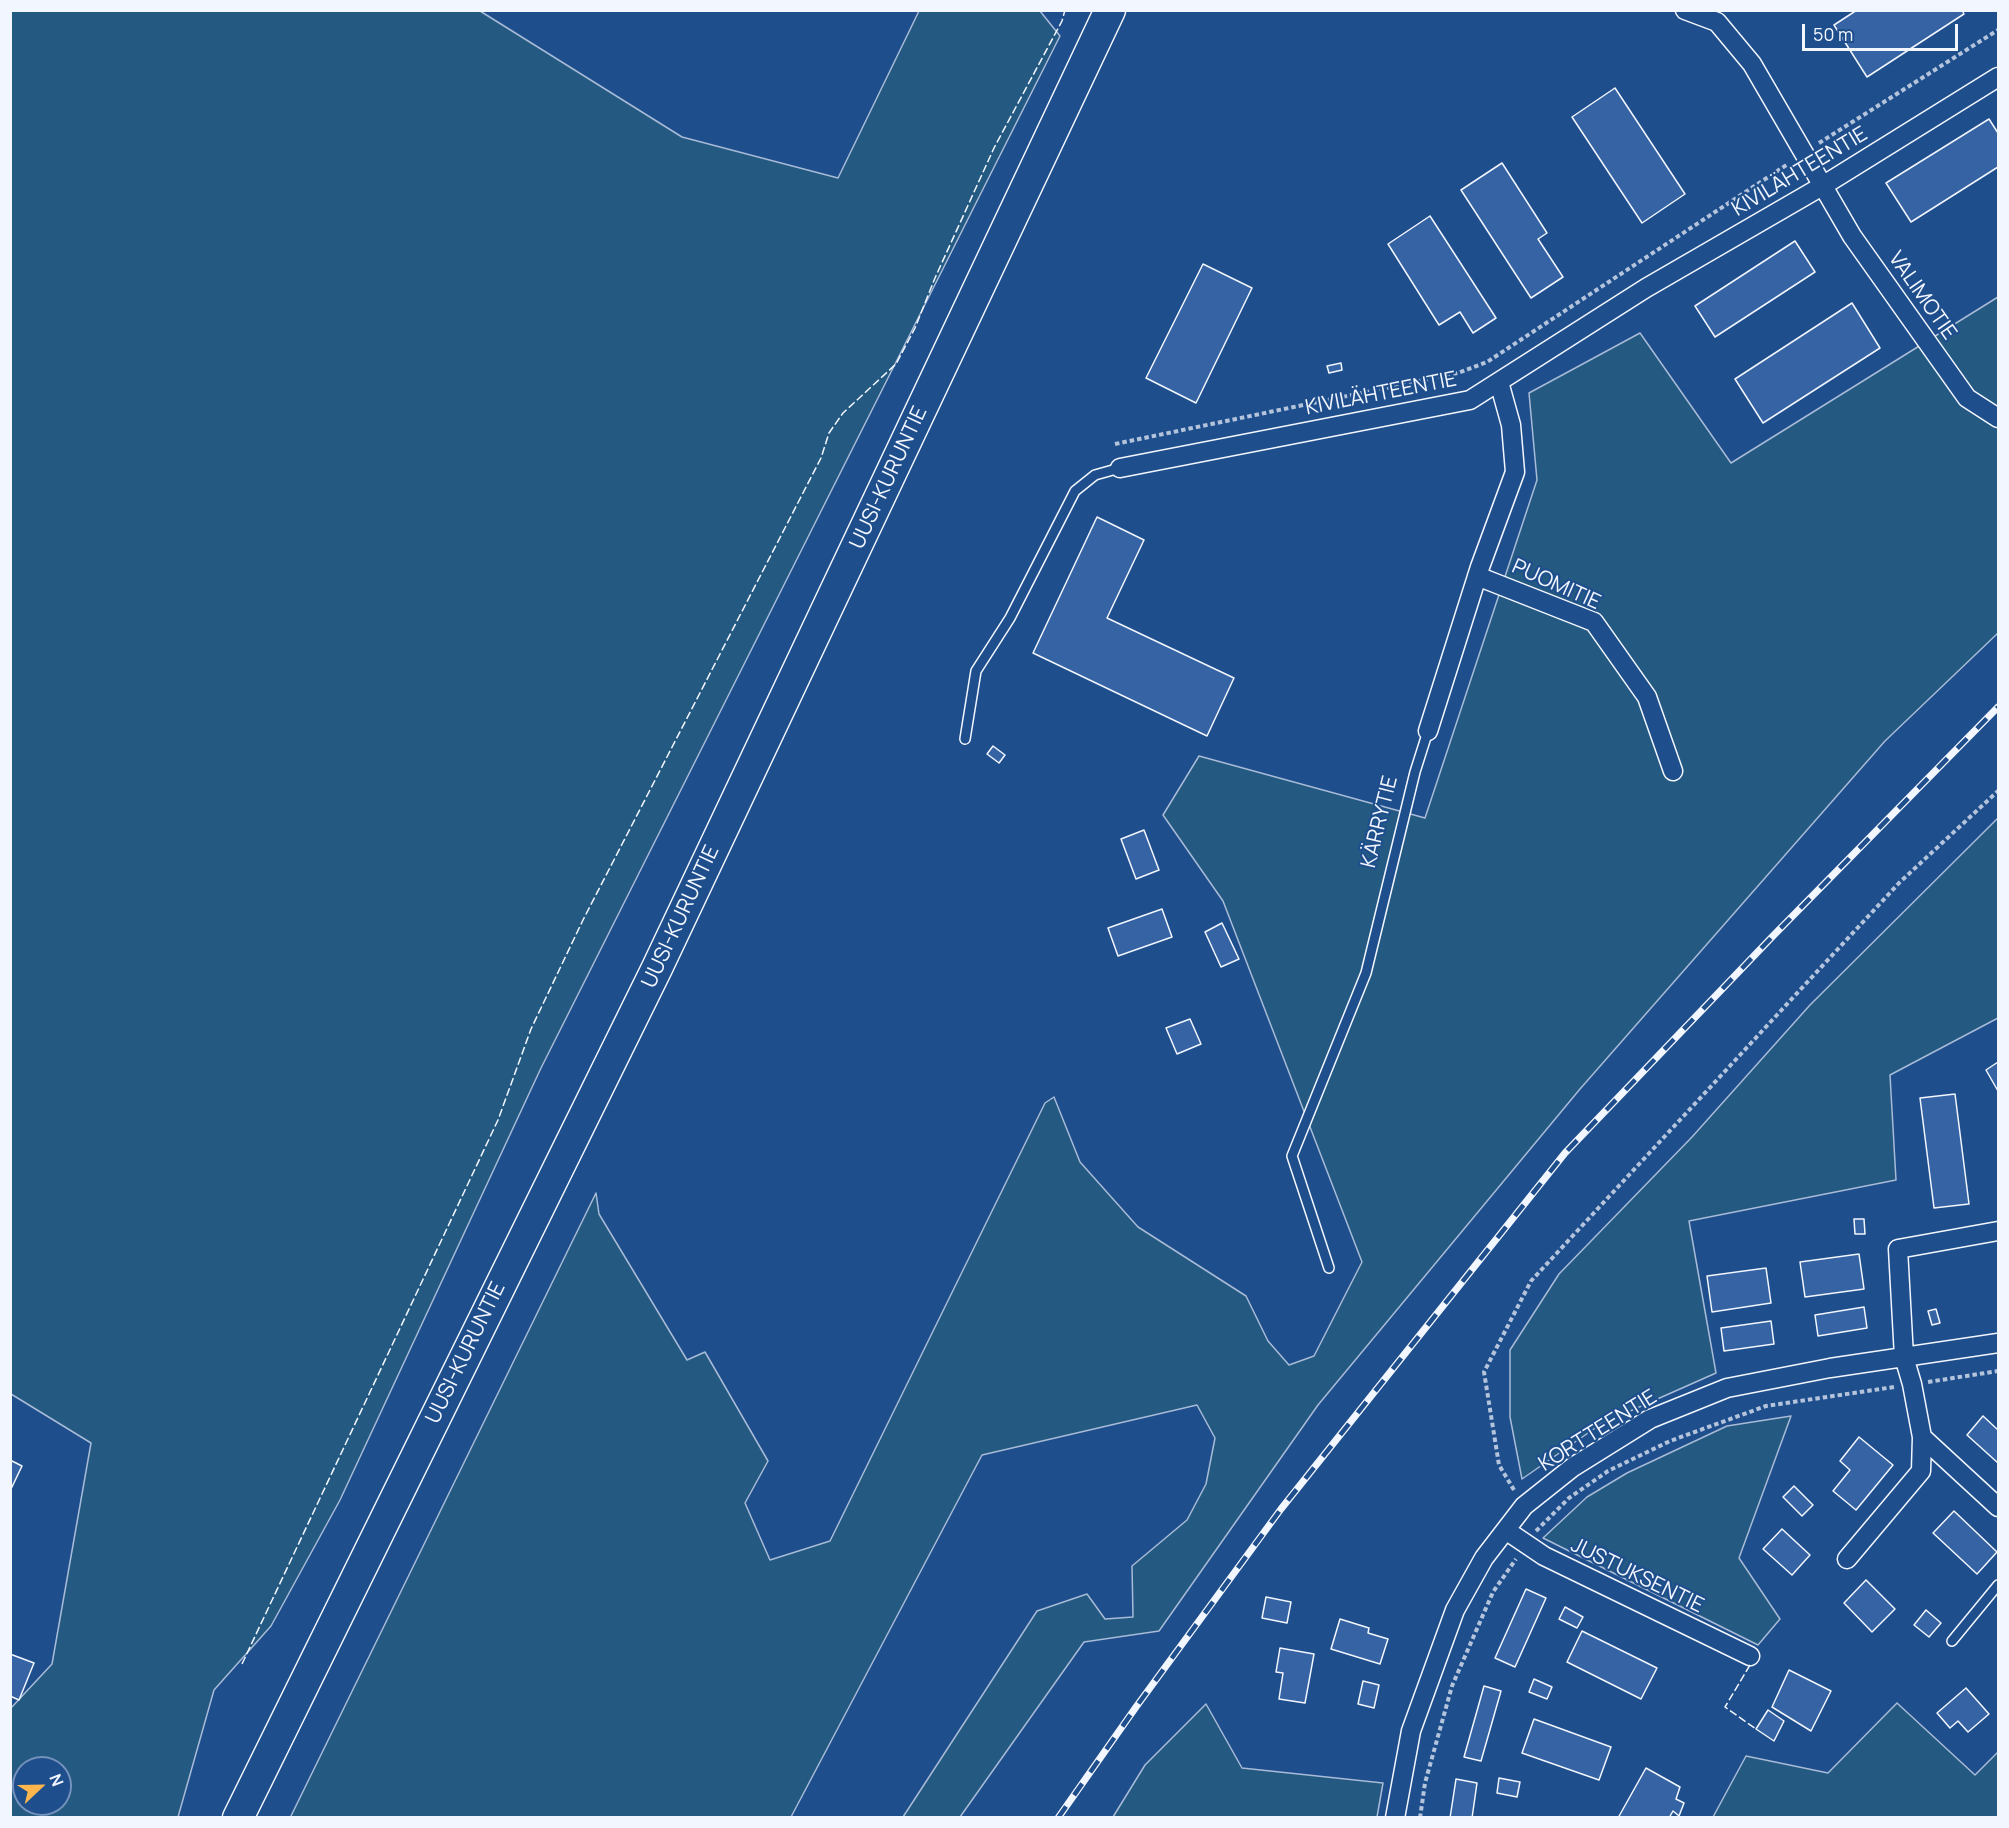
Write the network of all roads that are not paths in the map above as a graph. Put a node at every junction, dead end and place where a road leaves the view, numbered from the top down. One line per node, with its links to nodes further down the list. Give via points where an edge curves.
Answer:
1 (1685, 10): 4 (street, VALIMOTIE, via 1717,22 1752,64)
2 (1104, 16): 23 (main road, UUSI-KURUNTIE, via 657,968)
3 (1998, 77): 4 (street, KIVILÄHTEENTIE)
4 (1824, 185): 5 (street, KIVILÄHTEENTIE, via 1646,288); 6 (street, VALIMOTIE, via 1852,236 1967,398)
5 (1498, 382): 7 (street, KIVILÄHTEENTIE, via 1470,400); 8 (street, KÄRRYTIE, via 1512,425 1515,472)
6 (1998, 418)
7 (1120, 468): 10 (lane, KIVILÄHTEENTIE, via 1095,475 1075,491 1010,618 976,671)
8 (1477, 576): 9 (street, KÄRRYTIE); 11 (street, PUOMITIE, via 1594,622 1647,697)
9 (1428, 731): 13 (lane, KÄRRYTIE, via 1366,974 1292,1156)
10 (965, 739)
11 (1673, 771)
12 (1998, 1231): 15 (street, via 1898,1249)
13 (1329, 1268)
14 (1998, 1343): 15 (street, KORTTEENTIE)
15 (1904, 1357): 16 (street); 18 (street, KORTTEENTIE, via 1727,1388 1650,1419 1573,1467 1524,1506)
16 (1922, 1437): 17 (street); 19 (street, via 1922,1471)
17 (1998, 1507)
18 (1507, 1531): 22 (street, JUSTUKSENTIE, via 1544,1556); 24 (street, KORTTEENTIE, via 1484,1558 1451,1621 1411,1731)
19 (1847, 1559)
20 (1998, 1585): 21 (lane)
21 (1952, 1641)
22 (1750, 1656)
23 (238, 1818)
24 (1395, 1818)

